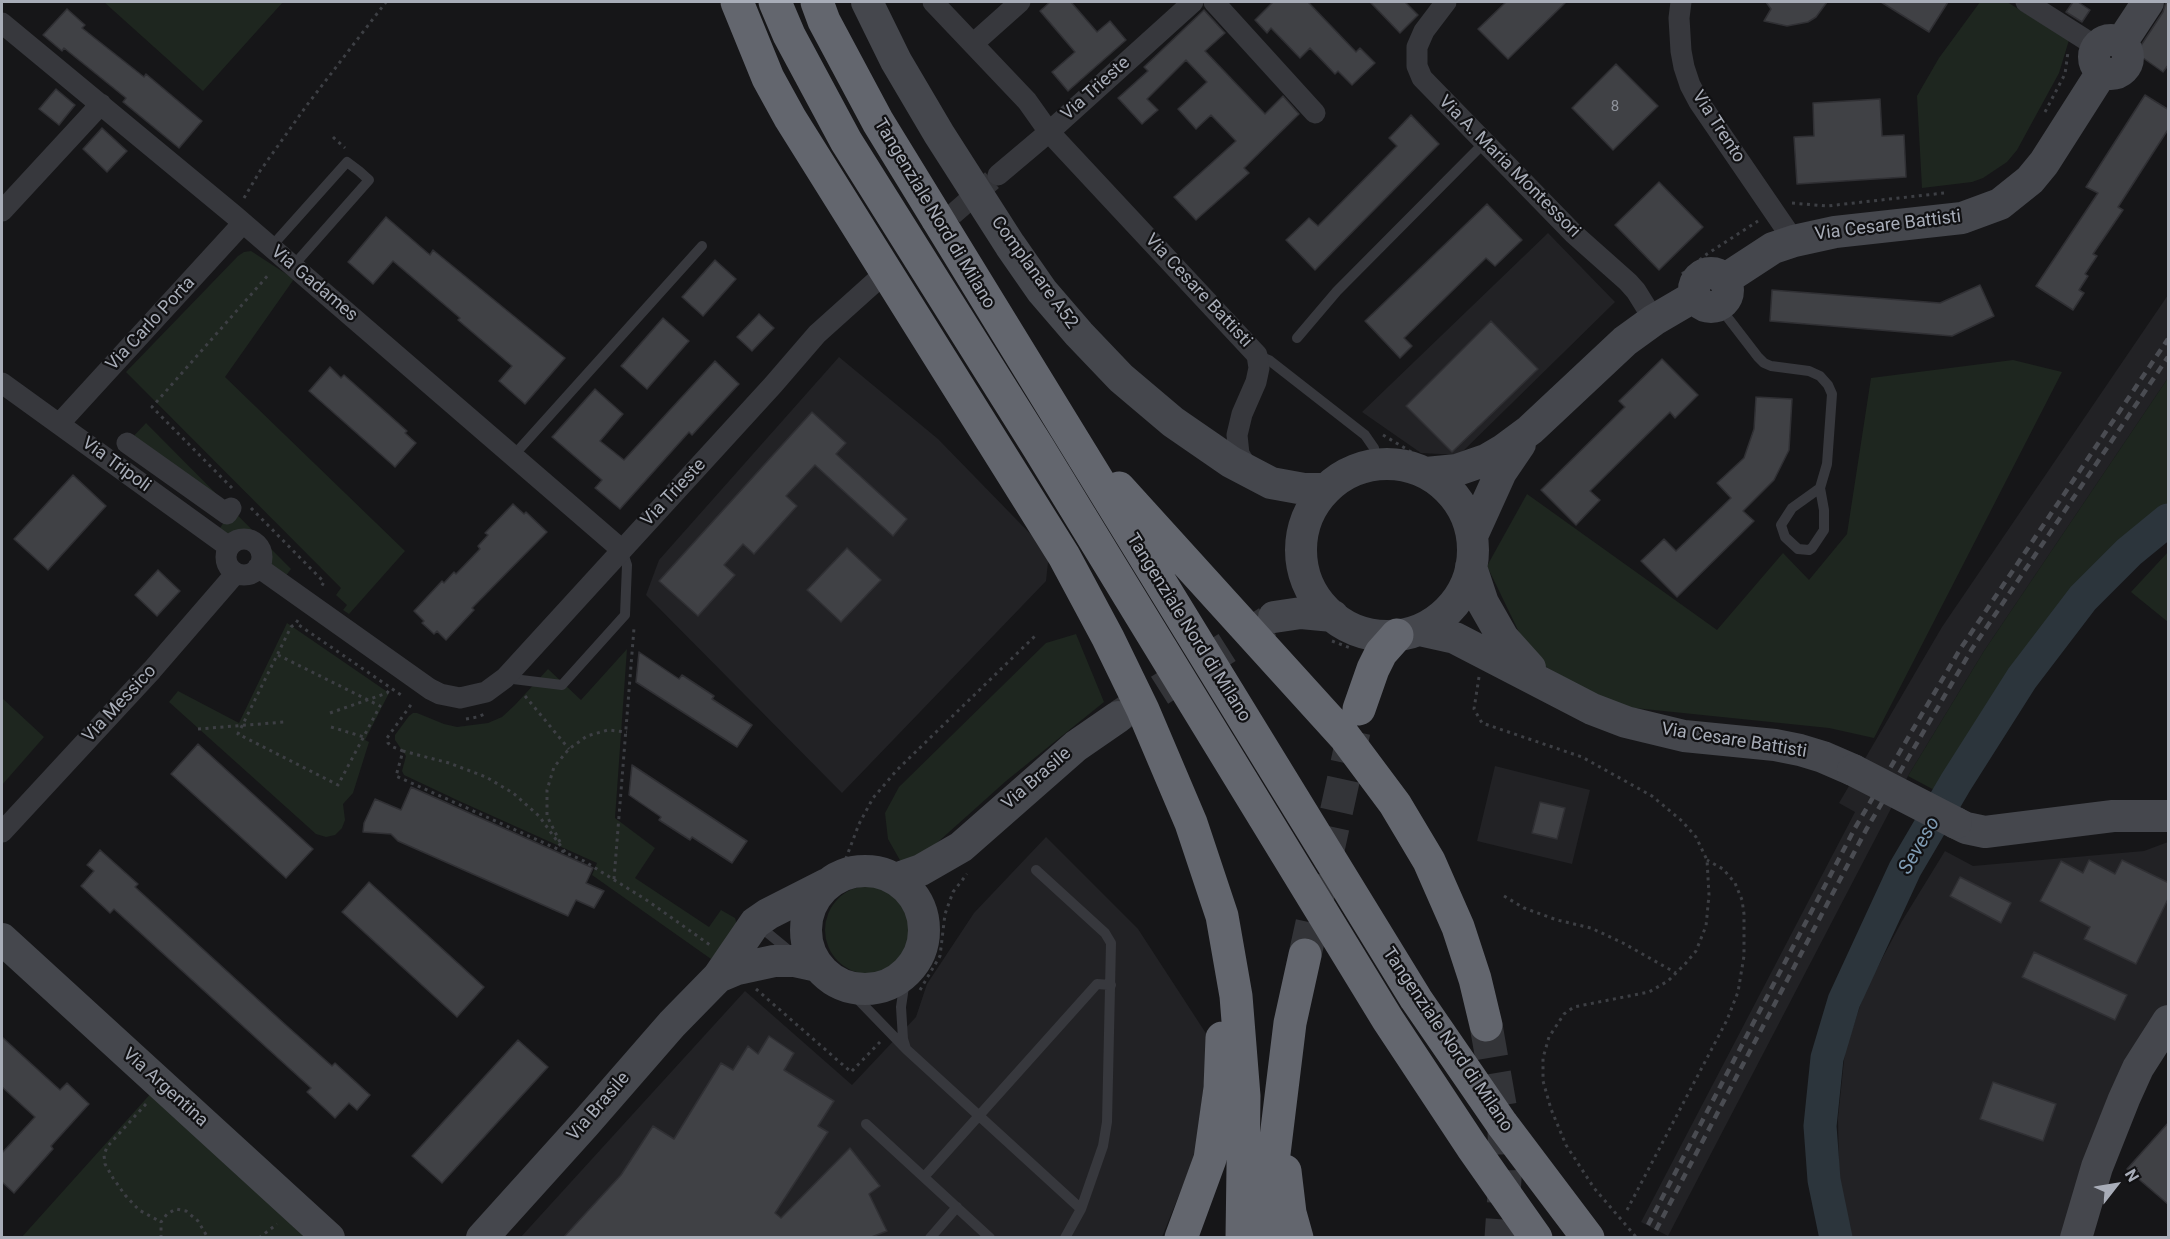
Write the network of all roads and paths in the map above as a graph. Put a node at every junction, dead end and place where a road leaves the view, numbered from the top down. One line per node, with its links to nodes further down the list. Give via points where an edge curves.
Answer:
1 (386, 2): 23 (path, via 260,171)
2 (737, 2): 86 (highway, via 768,78 790,118 1070,567 1143,710)
3 (775, 2): 129 (highway, Tangenziale Nord di Milano, via 846,141 1388,1020)
4 (817, 2): 36 (highway, Tangenziale Nord di Milano, via 878,122)
5 (867, 2): 42 (street, Complanare A52, via 939,134 1042,291 1121,378 1173,422)
6 (933, 2): 15 (street, Via Cesare Battisti)
7 (1020, 2): 15 (street)
8 (1193, 2): 19 (street, Via Trieste)
9 (1214, 2): 18 (street)
10 (1446, 2): 20 (street, Via A. Maria Montessori, via 1420,38 1417,66 1426,82)
11 (1681, 2): 24 (street, Via Trento, via 1681,51 1690,85)
12 (2026, 2): 16 (street)
13 (2148, 2): 16 (street, Via Cesare Battisti)
14 (2, 23): 17 (street, Via Gadames)
15 (974, 44): 19 (street, Via Cesare Battisti, via 1027,101)
16 (2107, 54): 24 (street, Via Cesare Battisti, via 2044,163 2000,204 1962,218 1835,232)
17 (101, 104): 22 (street); 23 (street, Via Gadames)
18 (1315, 113)
19 (1049, 132): 21 (street, Via Trieste); 32 (street, Via Cesare Battisti)
20 (1485, 142): 30 (street, Via A. Maria Montessori, via 1574,234 1628,282); 31 (lane, via 1337,291)
21 (998, 175)
22 (2, 211)
23 (238, 219): 26 (street, Via Gadames); 35 (street, Via Carlo Porta)
24 (1794, 241): 29 (street, Via Cesare Battisti, via 1773,248)
25 (702, 246): 39 (lane)
26 (271, 247): 27 (street, Via Gadames); 27 (lane, via 347,162 353,166 369,180)
27 (293, 266): 39 (street, Via Gadames)
28 (876, 280): 49 (street, Via Trieste, via 800,352)
29 (1712, 294): 30 (street, Via Cesare Battisti); 43 (lane, via 1764,363 1809,371 1828,385 1832,394 1828,458)
30 (1654, 320): 37 (street, Via Cesare Battisti, via 1625,340)
31 (1297, 338)
32 (1257, 355): 40 (lane, Via Cesare Battisti, via 1269,360 1365,435 1374,448); 42 (street, via 1256,382 1237,435 1239,454)
33 (2, 383): 35 (street, Via Tripoli)
34 (156, 402): 45 (path, via 152,407)
35 (58, 424): 48 (street, Via Tripoli)
36 (1064, 428): 104 (highway, via 1345,737 1395,804 1429,861 1458,927); 130 (highway, Tangenziale Nord di Milano, via 1416,999 1502,1124)
37 (1530, 430): 41 (street, Via Cesare Battisti, via 1475,465); 47 (street, Via Cesare Battisti, via 1501,472)
38 (127, 443): 45 (street, via 227,513)
39 (514, 455): 49 (street, Via Gadames)
40 (1377, 464): 41 (street, via 1403,465); 44 (street, via 1351,471)
41 (1426, 473): 47 (street, via 1453,494 1465,513)
42 (1261, 478): 44 (street, Complanare A52, via 1304,489); 46 (street, Complanare A52, via 1280,495)
43 (1820, 488): 43 (lane, via 1792,508 1781,525 1785,537 1798,549 1812,548 1824,530)
44 (1326, 489): 46 (street, via 1314,504)
45 (238, 502): 54 (path, via 324,582)
46 (1303, 532): 52 (street)
47 (1472, 536): 51 (street)
48 (230, 547): 50 (street, via 238,540 254,542 261,551); 53 (street, via 228,564)
49 (622, 550): 62 (street, Via Trieste); 62 (lane, via 627,565 625,615 562,685)
50 (258, 567): 53 (street, via 246,575); 54 (street)
51 (1471, 567): 59 (street, via 1455,603 1435,621); 63 (street, Via Cesare Battisti, via 1483,603 1503,638)
52 (1304, 572): 57 (street); 57 (street, via 1287,604 1274,617 1301,613)
53 (236, 573): 82 (street, Via Messico)
54 (309, 604): 56 (path); 62 (street, Via Trieste, via 417,682 440,694 468,698)
55 (634, 619): 77 (path)
56 (296, 623): 61 (path); 64 (path)
57 (1329, 627): 59 (path); 59 (street, via 1352,628)
58 (1035, 636): 89 (path, via 873,798)
59 (1398, 641): 60 (street, Via Cesare Battisti, via 1455,638); 69 (highway)
60 (1484, 652): 63 (street, Via Cesare Battisti); 85 (path, via 1474,709 1482,723 1582,757 1652,796 1696,837)
61 (278, 656): 65 (path); 74 (path)
62 (516, 682): 79 (path)
63 (1547, 686): 81 (street, Via Cesare Battisti, bridge, via 1626,722 1684,736 1775,745 1823,757 1966,828 1985,832 2113,816)
64 (390, 689): 65 (path); 66 (path)
65 (367, 700): 70 (path); 78 (path, via 380,706)
66 (413, 702): 67 (path); 80 (path, via 387,738 388,743)
67 (422, 706)
68 (493, 710): 72 (path)
69 (1359, 710)
70 (330, 713)
71 (1118, 717): 84 (street, Via Brasile, via 1076,746)
72 (462, 719)
73 (284, 722): 74 (path)
74 (242, 726): 76 (path); 78 (path, via 238,734 338,785)
75 (331, 727): 78 (path)
76 (198, 729)
77 (627, 732): 79 (path, via 608,730 587,736); 88 (path)
78 (364, 737)
79 (569, 748): 83 (path, via 554,767 547,790 547,816)
80 (403, 751): 83 (path, via 449,762 513,793 538,816); 83 (path, via 396,776)
81 (2166, 817)
82 (2, 832)
83 (565, 852): 88 (path)
84 (967, 857): 90 (street, Via Brasile); 92 (street, Via Brasile); 102 (path, via 945,914 940,956 915,1004)
85 (1707, 860): 99 (path, via 1706,926 1696,951); 114 (path, via 1723,869 1742,900 1744,956 1738,992)
86 (1207, 869): 125 (highway, via 1221,996 1221,1078 1210,1159); 126 (highway, via 1222,916 1236,996 1245,1096)
87 (1036, 870): 100 (lane, via 1105,933 1111,943)
88 (614, 879): 97 (path, via 715,948)
89 (835, 879): 90 (street, via 865,870); 93 (street, Via Brasile); 96 (street, via 812,902 806,922)
90 (895, 879): 92 (street)
91 (1504, 896): 99 (path, via 1535,912 1591,928)
92 (921, 909): 98 (street, via 924,938)
93 (755, 923): 96 (lane); 97 (street, Via Brasile)
94 (2, 939): 107 (street, Via Argentina)
95 (1305, 955): 108 (highway, via 1290,1023)
96 (811, 964): 97 (street, via 774,961); 101 (street)
97 (732, 971): 105 (path, via 851,1072); 121 (street, Via Brasile, via 672,1024)
98 (906, 973): 101 (street, via 875,988); 102 (lane)
99 (1676, 973): 131 (path, via 1649,992 1574,1007 1564,1014 1549,1037 1543,1058 1543,1081 1566,1144 1594,1188)
100 (1111, 985): 109 (lane, via 1097,984); 113 (lane, via 1107,1122 1103,1146)
101 (845, 986): 105 (lane)
102 (901, 1019): 106 (lane)
103 (2169, 1021): 132 (street, via 2138,1068 2124,1099 2097,1167)
104 (1486, 1025)
105 (888, 1033): 106 (lane)
106 (906, 1049): 109 (lane)
107 (163, 1085): 116 (path, via 104,1155 105,1164 125,1195 139,1210); 120 (street, Via Argentina)
108 (1283, 1088): 127 (highway); 128 (highway, via 1283,1161)
109 (979, 1116): 111 (lane); 113 (lane)
110 (866, 1124): 111 (lane)
111 (924, 1177): 112 (lane)
112 (957, 1208): 122 (lane); 123 (lane)
113 (1081, 1209): 124 (lane)
114 (1627, 1210)
115 (283, 1219): 119 (path)
116 (161, 1222): 117 (path); 118 (path, via 176,1209 186,1211)
117 (161, 1238)
118 (208, 1238)
119 (259, 1238)
120 (328, 1238)
121 (482, 1238)
122 (930, 1238)
123 (990, 1238)
124 (1065, 1238)
125 (1181, 1238)
126 (1242, 1238)
127 (1266, 1238)
128 (1297, 1238)
129 (1536, 1238)
130 (1588, 1238)
131 (1637, 1238)
132 (2076, 1238)

